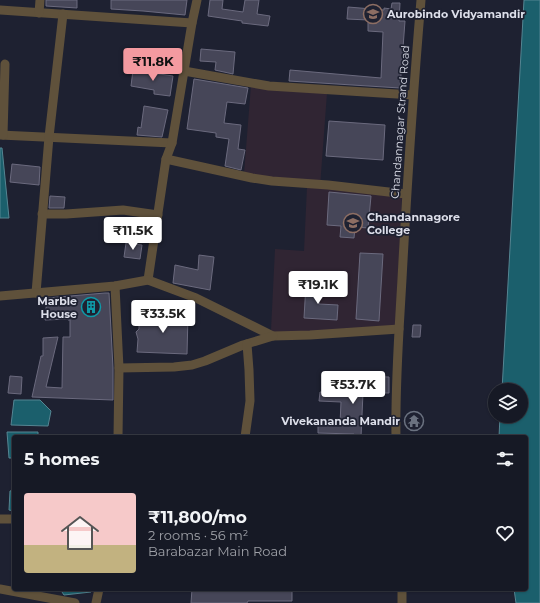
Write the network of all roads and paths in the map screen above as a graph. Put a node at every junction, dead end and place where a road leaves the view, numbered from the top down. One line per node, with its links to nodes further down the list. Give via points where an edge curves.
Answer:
1 (40, 0): 5 (street)
2 (197, 0): 7 (street)
3 (421, 0): 10 (street, Chandannagar Strand Road)
4 (0, 10): 5 (street)
5 (39, 13): 6 (street)
6 (63, 14): 7 (street); 12 (street)
7 (192, 23): 9 (street)
8 (5, 64): 11 (street)
9 (184, 71): 10 (street, via 269,86); 13 (street)
10 (413, 95): 15 (street, Chandannagar Strand Road)
11 (2, 135): 12 (street)
12 (49, 137): 13 (street); 16 (street)
13 (172, 143): 14 (street)
14 (166, 159): 15 (street, via 272,181); 17 (street)
15 (406, 194): 22 (street, Chandannagar Strand Road)
16 (42, 214): 17 (street, via 123,210); 20 (street)
17 (158, 215): 18 (street)
18 (148, 280): 19 (street); 23 (street, via 196,298)
19 (115, 286): 20 (street); 25 (street)
20 (36, 293): 21 (street)
21 (0, 296)
22 (399, 329): 23 (street); 28 (street, Chandannagar Strand Road)
23 (273, 336): 24 (street)
24 (247, 344): 25 (street, via 192,365); 27 (street, via 250,401)
25 (119, 368): 26 (street)
26 (118, 435)
27 (245, 435)
28 (396, 435)
29 (0, 519): 30 (street)
30 (12, 519)
31 (0, 589): 34 (street)
32 (99, 591): 35 (street)
33 (402, 591): 36 (street)
34 (74, 603)
35 (96, 603)
36 (402, 603)

